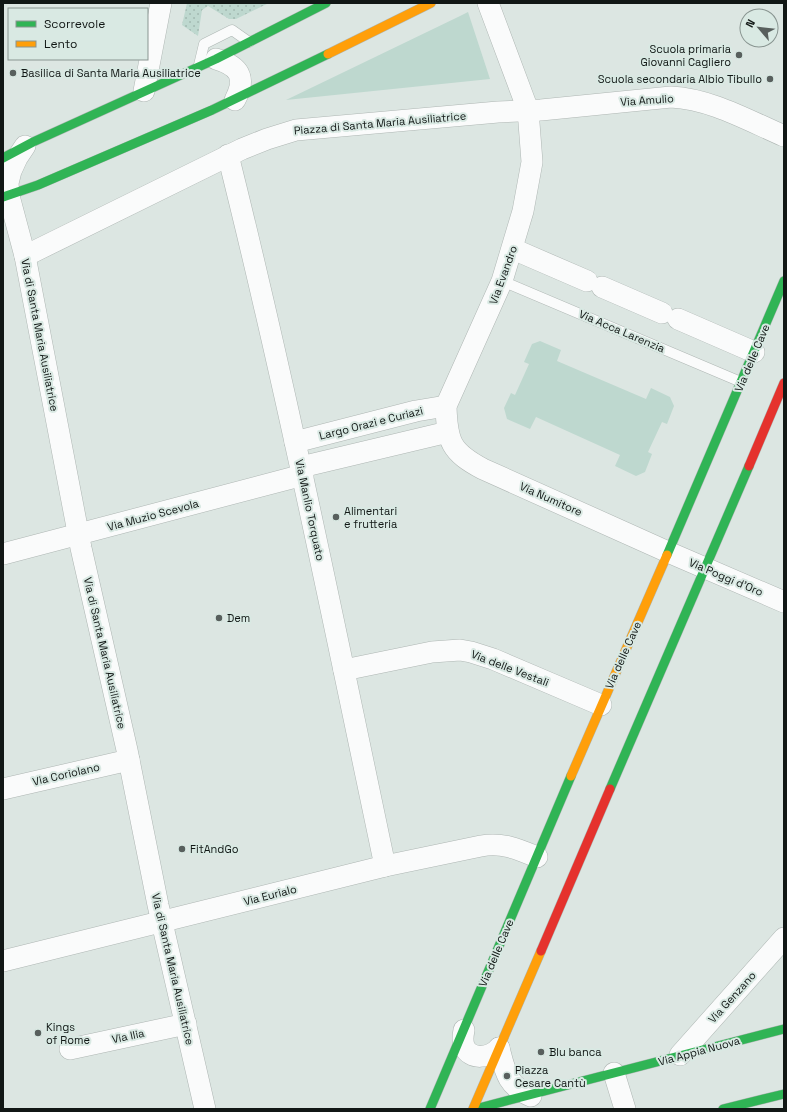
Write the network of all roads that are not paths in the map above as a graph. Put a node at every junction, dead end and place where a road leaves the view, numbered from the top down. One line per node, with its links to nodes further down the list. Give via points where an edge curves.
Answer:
1 (161, 3): 7 (street)
2 (326, 3): 5 (main road)
3 (431, 3): 8 (main road)
4 (488, 3): 9 (street)
5 (249, 42): 6 (main road); 6 (lane, via 232,30 204,44)
6 (207, 63): 7 (main road); 8 (street, via 226,62 233,66 240,76 241,86)
7 (144, 92): 11 (main road)
8 (235, 100): 14 (main road, via 38,185)
9 (528, 110): 10 (street, Via Amulio, via 684,98 709,103); 12 (street, Piazza di Santa Maria Ausiliatrice, via 296,130); 15 (street, Via Evandro, via 532,162 526,199)
10 (784, 136)
11 (25, 146): 13 (main road); 14 (street, via 11,170)
12 (228, 156): 16 (street, Piazza di Santa Maria Ausiliatrice); 24 (street, Via Manlio Torquato)
13 (3, 158)
14 (6, 196): 16 (street, Via di Santa Maria Ausiliatrice)
15 (513, 249): 17 (street, Via Evandro); 19 (street)
16 (25, 256): 26 (street, Via di Santa Maria Ausiliatrice)
17 (502, 281): 20 (lane, Via Acca Larenzia); 22 (street, Via Evandro)
18 (784, 282): 19 (main road, Via delle Cave)
19 (754, 352): 20 (main road, Via delle Cave)
20 (741, 382): 27 (main road, Via delle Cave)
21 (784, 383): 29 (main road)
22 (446, 406): 23 (street, Via Evandro); 24 (street, Largo Orazi e Curiazi, via 424,409)
23 (448, 432): 25 (street); 27 (street, Via Numitore, via 457,452 469,461)
24 (296, 442): 25 (street, Via Manlio Torquato)
25 (302, 471): 26 (street, Via Muzio Scevola); 31 (street, Via Manlio Torquato)
26 (78, 535): 28 (street, Via Muzio Scevola); 33 (street, Via di Santa Maria Ausiliatrice)
27 (668, 552): 29 (street, Via Poggi d'Oro); 32 (main road, Via delle Cave)
28 (3, 554)
29 (705, 567): 30 (street, Via Poggi d'Oro); 43 (main road)
30 (784, 602)
31 (344, 670): 32 (street, Via delle Vestali, via 432,652 460,650 487,657); 36 (street, Via Manlio Torquato)
32 (602, 705): 35 (main road, Via delle Cave)
33 (129, 760): 34 (street, Via Coriolano); 37 (street, Via di Santa Maria Ausiliatrice)
34 (3, 789)
35 (537, 857): 36 (street, Via Eurialo, via 507,845 490,844); 42 (main road, Via delle Cave)
36 (385, 866): 37 (street, Via Eurialo)
37 (162, 921): 39 (street, Via Eurialo); 40 (street, Via di Santa Maria Ausiliatrice)
38 (784, 938): 45 (street, Via Genzano)
39 (3, 961)
40 (186, 1024): 44 (street, Via Ilia); 49 (street, Via di Santa Maria Ausiliatrice)
41 (784, 1029): 45 (main road, Via Appia Nuova)
42 (464, 1030): 43 (street, via 464,1045 473,1055 484,1057); 50 (main road, Via delle Cave)
43 (499, 1048): 48 (street, via 509,1078 517,1088); 51 (main road)
44 (70, 1049)
45 (680, 1055): 46 (main road, Via Appia Nuova)
46 (614, 1073): 48 (main road, Via Appia Nuova); 52 (street)
47 (784, 1094): 53 (main road)
48 (531, 1096): 51 (main road, Via Appia Nuova)
49 (205, 1109)
50 (430, 1109)
51 (474, 1109)
52 (625, 1109)
53 (724, 1109)

